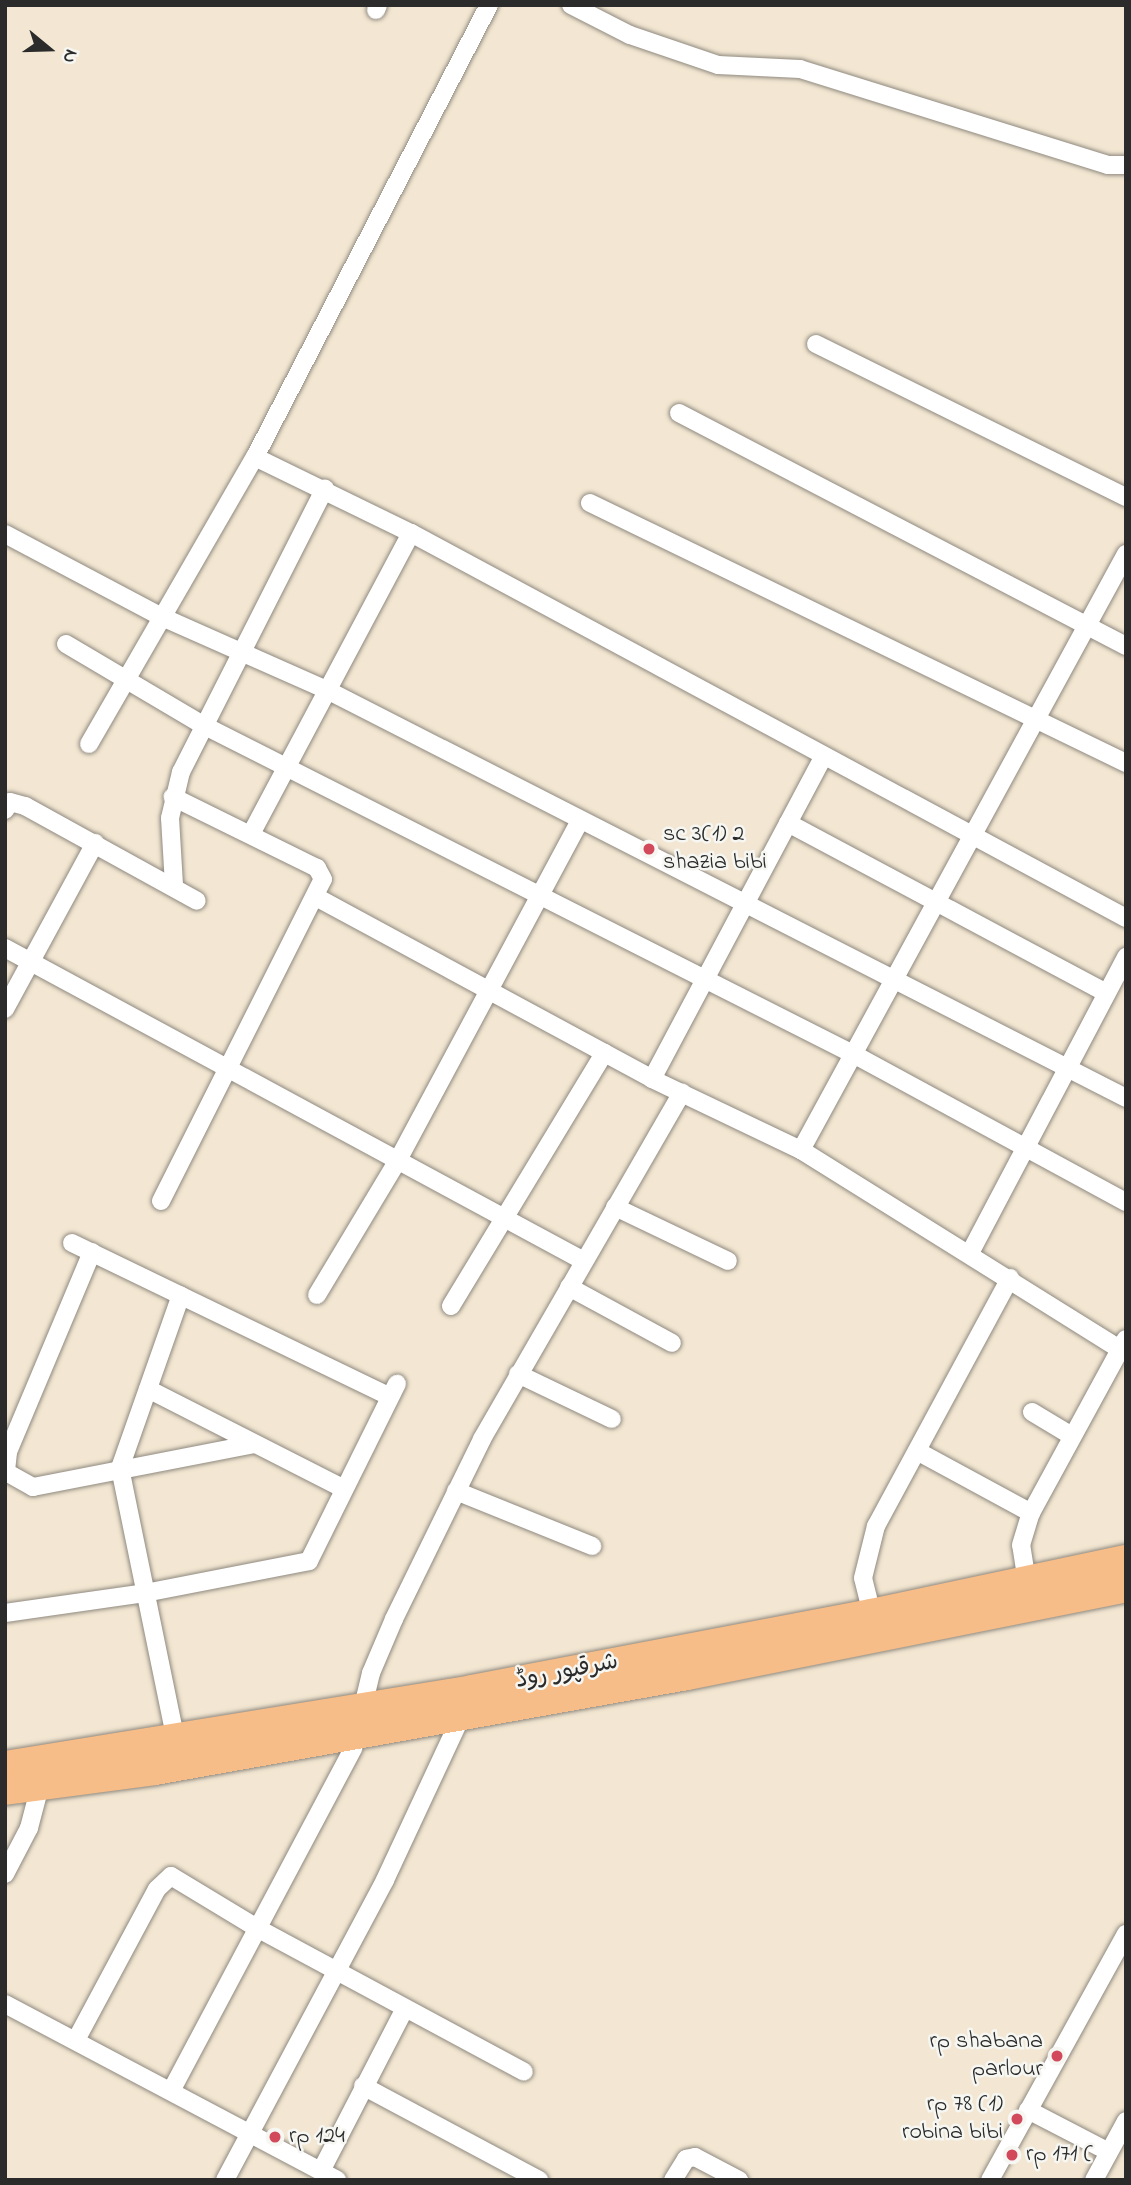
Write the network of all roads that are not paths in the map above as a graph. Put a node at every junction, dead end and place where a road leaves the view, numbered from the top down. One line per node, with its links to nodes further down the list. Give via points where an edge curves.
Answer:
1 (489, 5): 6 (street)
2 (571, 5): 3 (street, via 612,28 718,65 800,69 1108,165)
3 (1126, 165)
4 (816, 344): 8 (street)
5 (678, 413): 14 (street)
6 (255, 457): 7 (street); 13 (street)
7 (325, 488): 10 (street); 17 (street)
8 (1126, 497)
9 (590, 503): 20 (street)
10 (411, 533): 19 (street); 23 (street)
11 (5, 534): 13 (street)
12 (1126, 554): 14 (street)
13 (162, 617): 17 (street); 18 (street)
14 (1087, 626): 16 (street); 20 (street)
15 (66, 644): 18 (street)
16 (1126, 646)
17 (243, 650): 19 (street); 21 (street)
18 (125, 682): 21 (street); 22 (street)
19 (329, 691): 25 (street); 28 (street)
20 (1034, 716): 24 (street); 31 (street)
21 (203, 725): 25 (street); 26 (street)
22 (89, 744)
23 (823, 758): 29 (street); 31 (street)
24 (1126, 763)
25 (288, 767): 30 (street); 34 (street)
26 (173, 797): 30 (street); 33 (street)
27 (5, 810): 32 (street, via 10,802 18,803)
28 (580, 821): 34 (street); 38 (street)
29 (788, 823): 37 (street); 38 (street)
30 (251, 834): 35 (street, via 320,871 323,883)
31 (972, 835): 37 (street); 39 (street)
32 (95, 843): 33 (street); 42 (street)
33 (174, 885): 36 (street)
34 (539, 895): 44 (street); 46 (street)
35 (316, 897): 46 (street); 50 (street)
36 (197, 901)
37 (936, 901): 43 (street); 45 (street)
38 (743, 905): 43 (street); 44 (street)
39 (1126, 918)
40 (5, 948): 42 (street)
41 (1126, 957): 45 (street)
42 (31, 961): 47 (street); 50 (street)
43 (895, 978): 49 (street); 51 (street)
44 (706, 980): 49 (street); 52 (street)
45 (1114, 989): 51 (street)
46 (488, 992): 48 (street); 57 (street)
47 (5, 1009)
48 (604, 1053): 52 (street); 61 (street)
49 (853, 1054): 55 (street); 56 (street)
50 (225, 1067): 57 (street); 58 (street, via 209,1111)
51 (1067, 1067): 54 (street); 55 (street)
52 (652, 1079): 53 (street)
53 (682, 1093): 56 (street); 60 (street)
54 (1126, 1098)
55 (1025, 1148): 59 (street); 64 (street)
56 (801, 1150): 64 (street)
57 (398, 1160): 61 (street); 70 (street)
58 (161, 1201)
59 (1126, 1202)
60 (615, 1207): 65 (street); 66 (street)
61 (504, 1217): 65 (street); 71 (street)
62 (72, 1243): 63 (street)
63 (92, 1252): 69 (street); 81 (street, via 8,1452 6,1472 33,1487)
64 (970, 1253): 67 (street)
65 (584, 1261): 68 (street)
66 (728, 1261)
67 (1010, 1279): 73 (street); 80 (street)
68 (569, 1287): 72 (street); 74 (street)
69 (181, 1295): 75 (street); 82 (street, via 392,1390)
70 (317, 1295)
71 (451, 1306)
72 (672, 1343)
73 (1123, 1344): 78 (street)
74 (518, 1374): 77 (street); 83 (street)
75 (148, 1389): 79 (street); 81 (street)
76 (1032, 1412): 78 (street)
77 (612, 1419)
78 (1072, 1436): 84 (street)
79 (255, 1444): 81 (street); 82 (street)
80 (917, 1451): 84 (street); 91 (street, via 866,1553 863,1578)
81 (120, 1468): 89 (street)
82 (344, 1489): 89 (street, via 309,1561)
83 (456, 1491): 85 (street); 93 (street, via 394,1619)
84 (1031, 1513): 87 (street, via 1021,1545)
85 (592, 1546)
86 (1126, 1560): 87 (main road, شرقپور روڈ)
87 (1027, 1582): 91 (main road, شرقپور روڈ)
88 (1126, 1587): 91 (main road, شرقپور روڈ)
89 (145, 1593): 90 (street); 94 (street)
90 (5, 1613)
91 (876, 1627): 92 (main road, شرقپور روڈ); 93 (main road, شرقپور روڈ)
92 (462, 1715): 93 (main road, شرقپور روڈ); 101 (street, via 385,1880)
93 (359, 1722): 94 (main road, شرقپور روڈ); 96 (main road, شرقپور روڈ); 99 (street)
94 (175, 1736): 95 (main road, شرقپور روڈ)
95 (5, 1766)
96 (40, 1786): 97 (main road, شرقپور روڈ); 98 (street, via 29,1828)
97 (5, 1790)
98 (5, 1874)
99 (257, 1928): 101 (street); 104 (street, via 181,1880 167,1877); 107 (street)
100 (1126, 1934): 108 (street)
101 (336, 1971): 103 (street); 110 (street)
102 (5, 2004): 104 (street)
103 (405, 2008): 105 (street); 106 (street)
104 (76, 2040): 107 (street)
105 (524, 2072)
106 (363, 2086): 112 (street); 114 (street)
107 (171, 2091): 110 (street)
108 (1028, 2110): 111 (street); 117 (street)
109 (1126, 2121): 111 (street)
110 (250, 2133): 112 (street); 113 (street)
111 (1109, 2152): 118 (street)
112 (329, 2175)
113 (225, 2180)
114 (539, 2180)
115 (673, 2180): 116 (street, via 682,2164 695,2157)
116 (739, 2180)
117 (990, 2180)
118 (1094, 2180)

